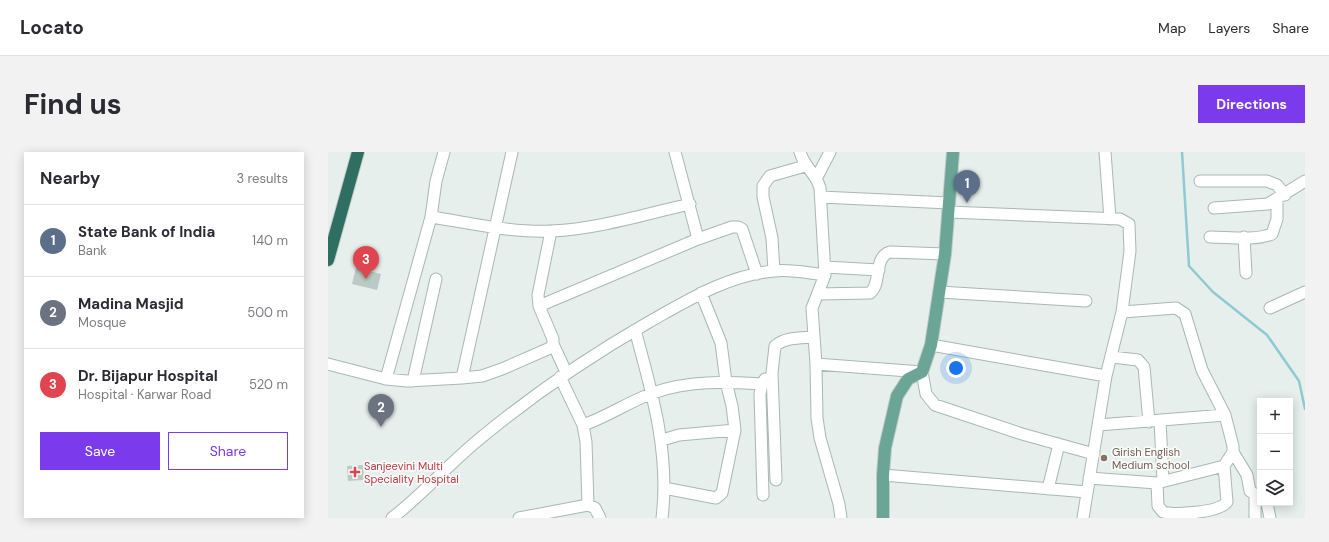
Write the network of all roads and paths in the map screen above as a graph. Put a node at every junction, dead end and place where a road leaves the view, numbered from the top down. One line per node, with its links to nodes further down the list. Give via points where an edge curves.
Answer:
1 (358, 152): 27 (highway)
2 (444, 152): 19 (street)
3 (512, 152): 21 (street)
4 (675, 152): 5 (street); 16 (street)
5 (679, 152)
6 (800, 152): 10 (street)
7 (830, 152): 11 (street)
8 (953, 152): 17 (main road)
9 (1105, 152): 20 (street)
10 (805, 166): 11 (street); 29 (street, via 770,176 763,186 772,238)
11 (817, 177): 14 (street)
12 (1200, 181): 15 (street, via 1267,181 1277,185)
13 (1305, 181): 15 (street)
14 (821, 197): 17 (street); 30 (street)
15 (1281, 197): 18 (street, via 1258,206); 24 (street, via 1272,234)
16 (690, 204): 22 (street, via 582,228); 25 (street)
17 (948, 208): 20 (street); 26 (main road)
18 (1214, 208)
19 (431, 217): 21 (street); 54 (street)
20 (1110, 219): 41 (street, via 1124,220 1130,229 1130,251)
21 (495, 227): 22 (street); 53 (street)
22 (551, 231): 39 (street, via 538,286)
23 (1210, 237): 24 (street)
24 (1244, 237): 31 (street)
25 (698, 239): 32 (street, via 738,227 742,230); 39 (street)
26 (945, 254): 28 (street, via 885,253); 34 (main road)
27 (328, 260)
28 (879, 270): 30 (street); 37 (street, via 870,293)
29 (774, 271): 30 (street); 32 (street)
30 (825, 271): 37 (street)
31 (1246, 273)
32 (757, 274): 36 (street, via 732,280)
33 (436, 279): 55 (street)
34 (939, 292): 38 (street); 45 (main road)
35 (1305, 292): 40 (street)
36 (701, 293): 42 (street); 56 (street, via 721,343)
37 (818, 294): 43 (street, via 812,308)
38 (1086, 301)
39 (539, 306): 44 (street)
40 (1270, 308)
41 (1122, 312): 46 (street); 59 (street, via 1176,308 1182,310 1202,370)
42 (635, 330): 51 (street); 58 (street)
43 (813, 337): 48 (street); 50 (street, via 780,342 775,346)
44 (553, 344): 51 (street); 53 (street, via 550,348 502,369 482,376)
45 (931, 345): 49 (main road); 52 (street)
46 (1112, 357): 52 (street); 61 (street, via 1138,360 1144,367)
47 (328, 364): 54 (street)
48 (816, 364): 49 (street); 86 (street, via 820,438)
49 (922, 372): 66 (street, via 926,394 935,404); 70 (main road, via 908,379 897,396 885,448)
50 (772, 373): 57 (street); 72 (street)
51 (563, 374): 62 (street); 82 (street, via 476,442)
52 (1106, 376): 63 (street)
53 (462, 378): 55 (street)
54 (386, 379): 55 (street)
55 (413, 381)
56 (726, 382): 57 (street); 58 (street, via 684,384); 64 (street)
57 (762, 384): 77 (street, via 760,394)
58 (652, 393): 62 (street); 65 (street)
59 (1225, 415): 60 (street); 67 (street, via 1233,446)
60 (1160, 421): 61 (street); 73 (street)
61 (1149, 422): 63 (street)
62 (583, 425): 79 (street)
63 (1098, 425): 68 (street)
64 (735, 430): 65 (street, via 679,435); 74 (street, via 720,496 712,498)
65 (662, 440): 74 (street)
66 (1059, 444): 68 (street); 75 (street)
67 (1232, 452): 69 (street); 78 (street, via 1246,476 1250,491)
68 (1094, 454): 71 (street)
69 (1224, 466): 73 (street); 81 (street, via 1228,497 1224,505)
70 (883, 475): 75 (street); 87 (main road)
71 (1089, 478): 73 (street); 76 (street)
72 (776, 480)
73 (1160, 482): 81 (street, via 1159,510)
74 (664, 488): 85 (street)
75 (1048, 489): 76 (street)
76 (1087, 492): 88 (street)
77 (763, 495)
78 (1257, 496): 89 (street)
79 (588, 505): 83 (street); 84 (street, via 595,508)
80 (1268, 506): 90 (street)
81 (1183, 516)
82 (396, 517)
83 (525, 518)
84 (600, 518)
85 (662, 518)
86 (841, 518)
87 (883, 518)
88 (1083, 518)
89 (1255, 518)
90 (1270, 518)

